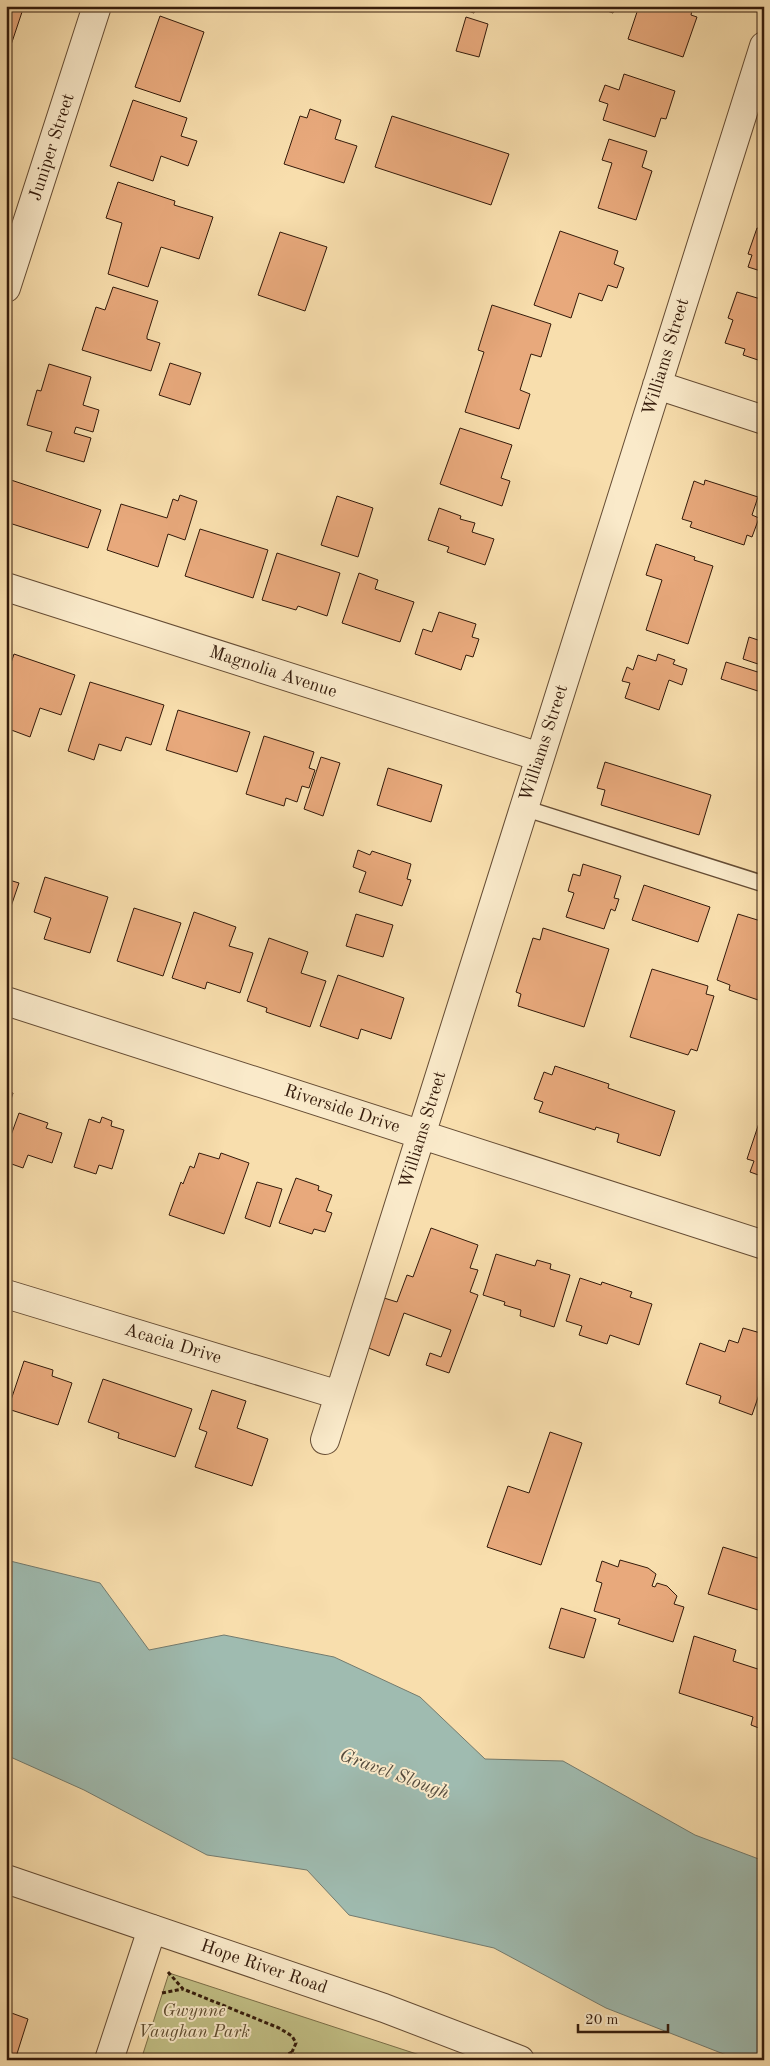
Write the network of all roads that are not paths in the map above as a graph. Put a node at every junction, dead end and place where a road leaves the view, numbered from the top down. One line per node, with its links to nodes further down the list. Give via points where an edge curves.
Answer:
1 (98, 6): 3 (street, Juniper Street)
2 (764, 46): 4 (street, Williams Street)
3 (6, 288)
4 (657, 385): 5 (street); 7 (street, Williams Street)
5 (764, 420)
6 (6, 587): 7 (street, Magnolia Avenue)
7 (540, 757): 8 (street, Williams Street)
8 (524, 808): 9 (lane); 11 (street, Williams Street)
9 (763, 881)
10 (6, 1001): 11 (street, Riverside Drive)
11 (421, 1135): 12 (street, Riverside Drive); 14 (street, Williams Street)
12 (764, 1245)
13 (6, 1294): 14 (street, Acacia Drive)
14 (339, 1395): 15 (street, Williams Street)
15 (325, 1440)
16 (6, 1880): 17 (street, Hope River Road)
17 (148, 1941): 18 (street); 19 (street, Hope River Road, via 384,2008)
18 (109, 2060)
19 (520, 2060)

